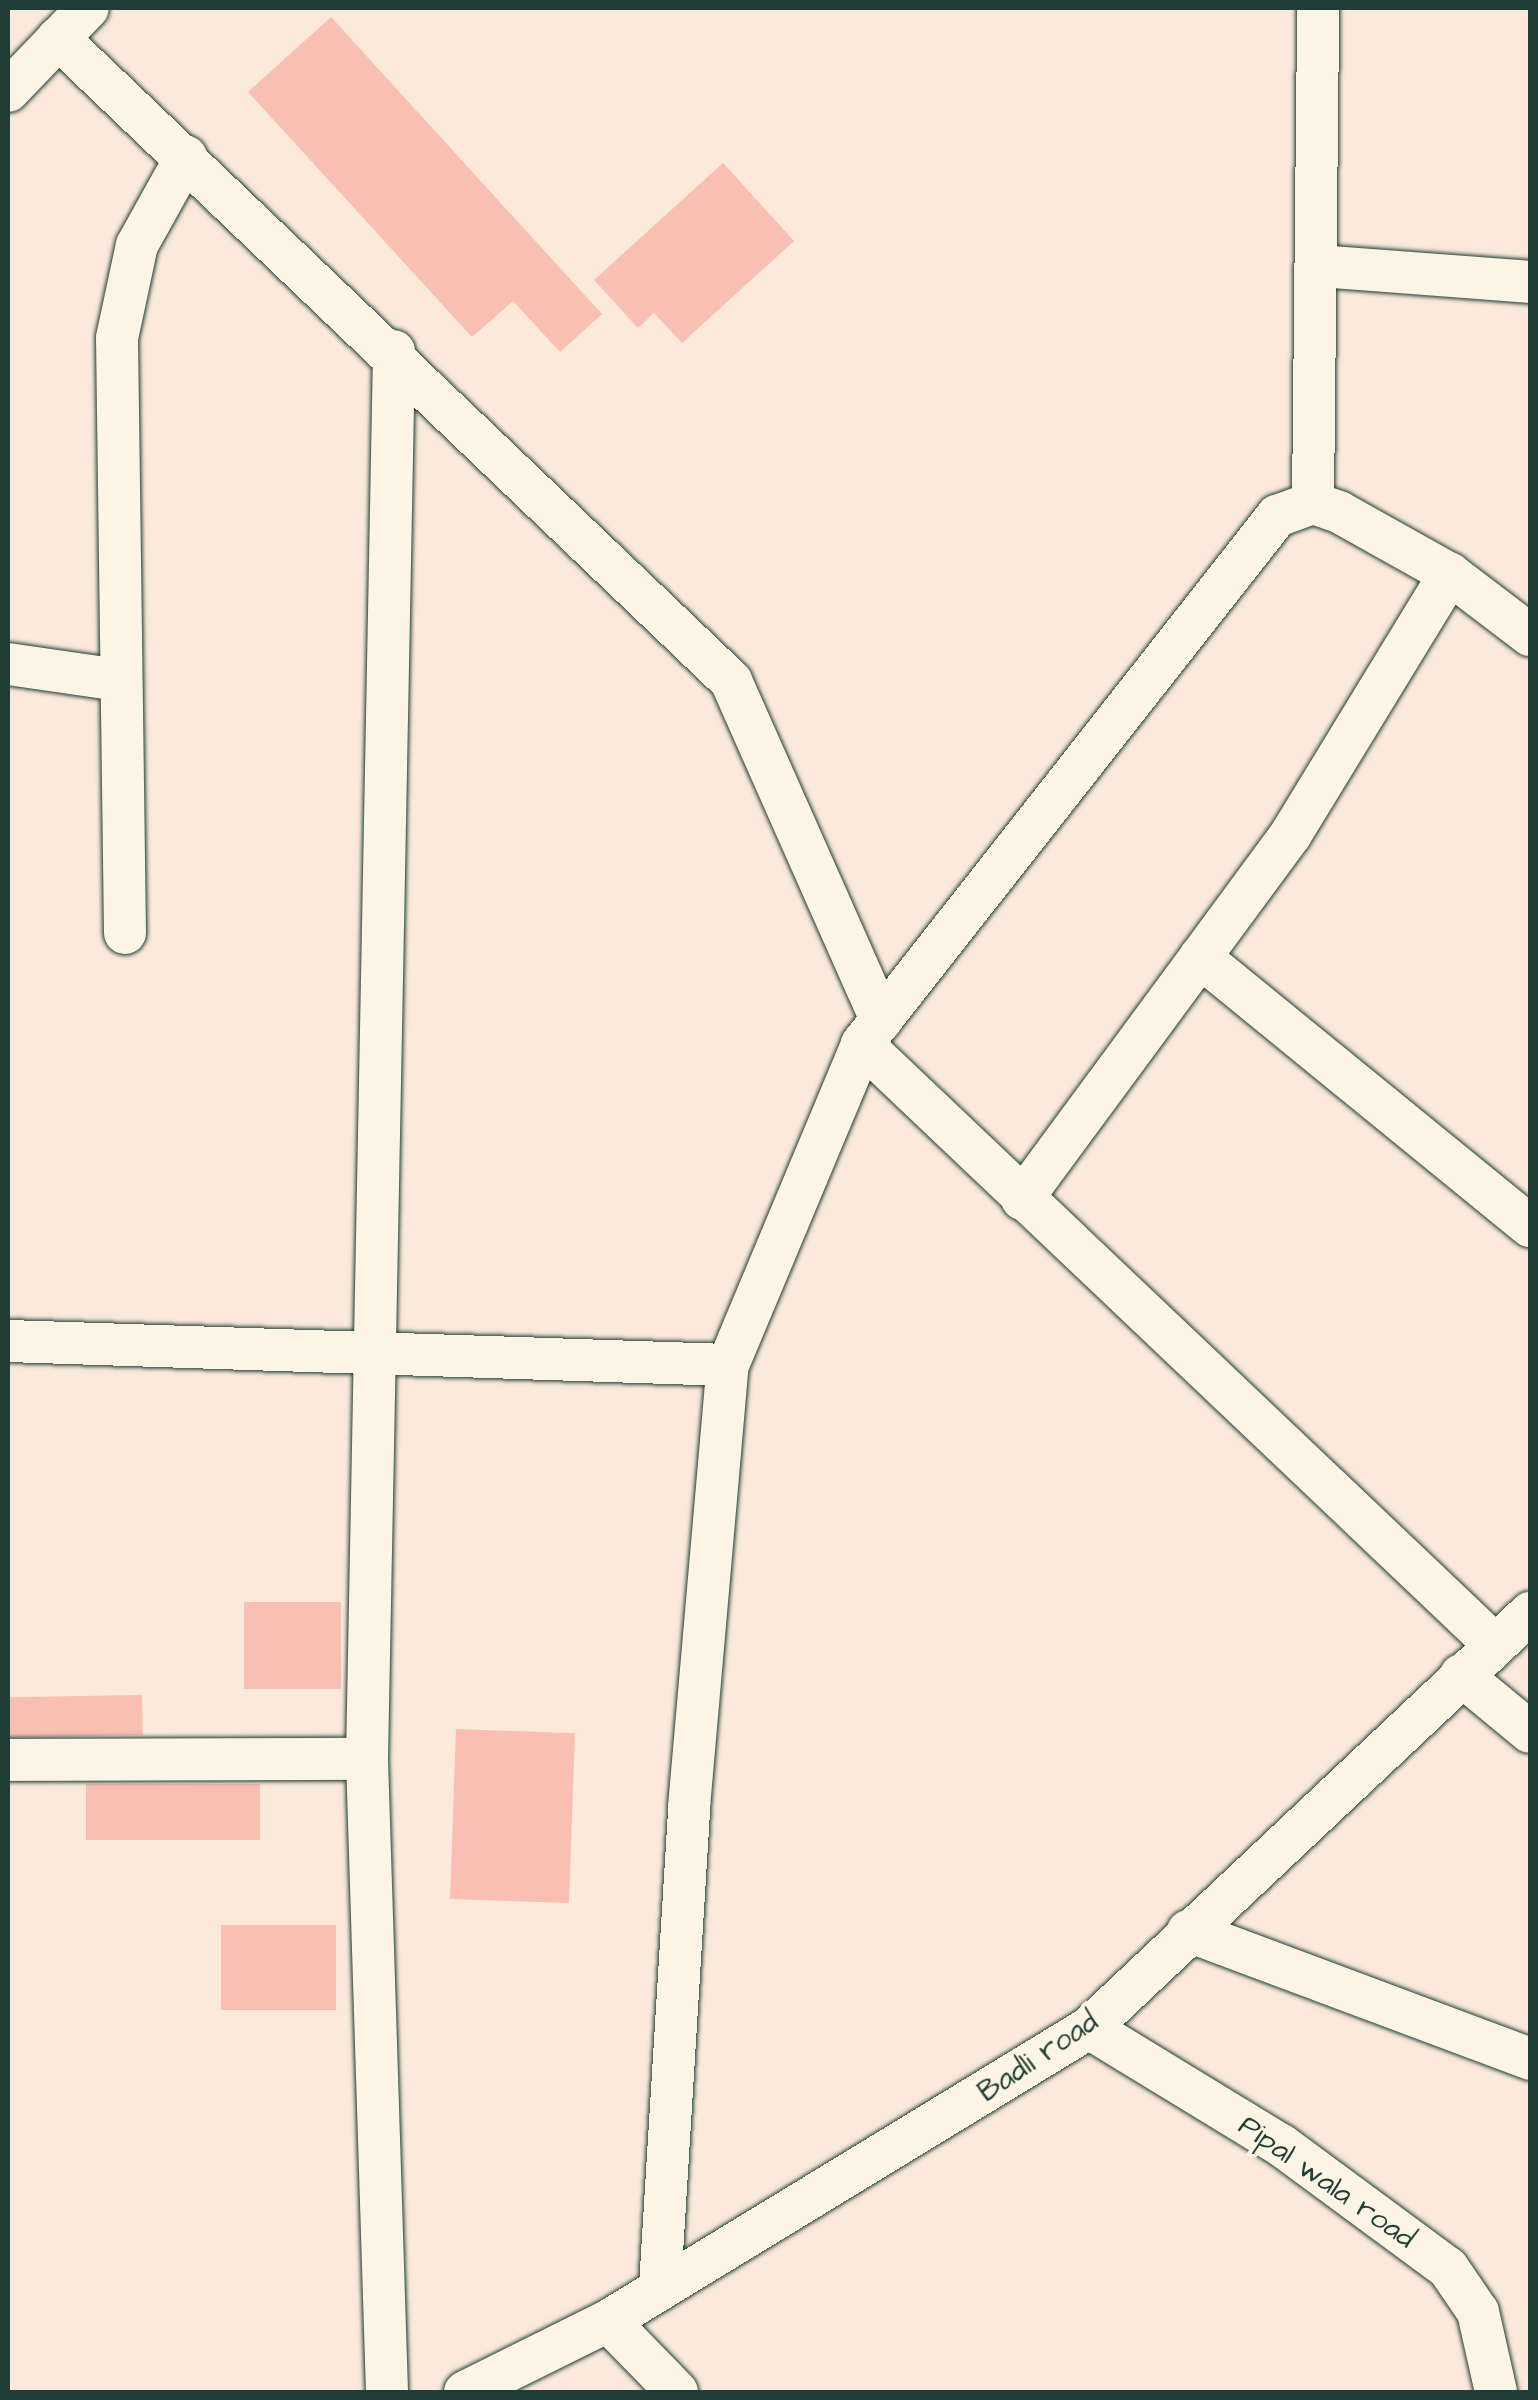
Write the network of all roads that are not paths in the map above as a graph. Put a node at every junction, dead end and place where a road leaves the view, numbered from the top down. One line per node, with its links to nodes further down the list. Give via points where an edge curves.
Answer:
1 (88, 8): 3 (street)
2 (1318, 8): 6 (street)
3 (58, 38): 4 (street); 5 (street)
4 (8, 92)
5 (186, 157): 8 (street); 13 (street, via 137,245 119,321)
6 (1318, 266): 7 (street); 9 (street)
7 (1530, 282)
8 (394, 351): 16 (street, via 732,681); 20 (street)
9 (1313, 503): 10 (street); 16 (street, via 1277,516)
10 (1450, 574): 11 (street); 15 (street, via 1291,834)
11 (1530, 634)
12 (8, 664): 13 (street)
13 (119, 680): 14 (street)
14 (125, 933)
15 (1200, 958): 17 (street); 18 (street)
16 (871, 1032): 17 (street); 21 (street)
17 (1022, 1199): 23 (street)
18 (1530, 1226)
19 (8, 1341): 20 (street)
20 (375, 1353): 21 (street); 26 (street)
21 (728, 1365): 31 (street, via 689,1807)
22 (1530, 1613): 23 (street, Badli road)
23 (1494, 1644): 24 (street, Badli road)
24 (1461, 1675): 25 (street); 28 (street, Badli road)
25 (1530, 1732)
26 (367, 1759): 27 (street); 33 (street)
27 (8, 1760)
28 (1188, 1931): 29 (street, Badli road); 30 (street)
29 (1089, 2028): 31 (street, Badli road); 36 (street, Pipal wala road, via 1281,2146 1448,2268 1478,2312)
30 (1530, 2059)
31 (660, 2286): 32 (street, Badli road)
32 (608, 2321): 34 (street, Badli road); 35 (street)
33 (388, 2392)
34 (465, 2392)
35 (677, 2392)
36 (1496, 2392)

